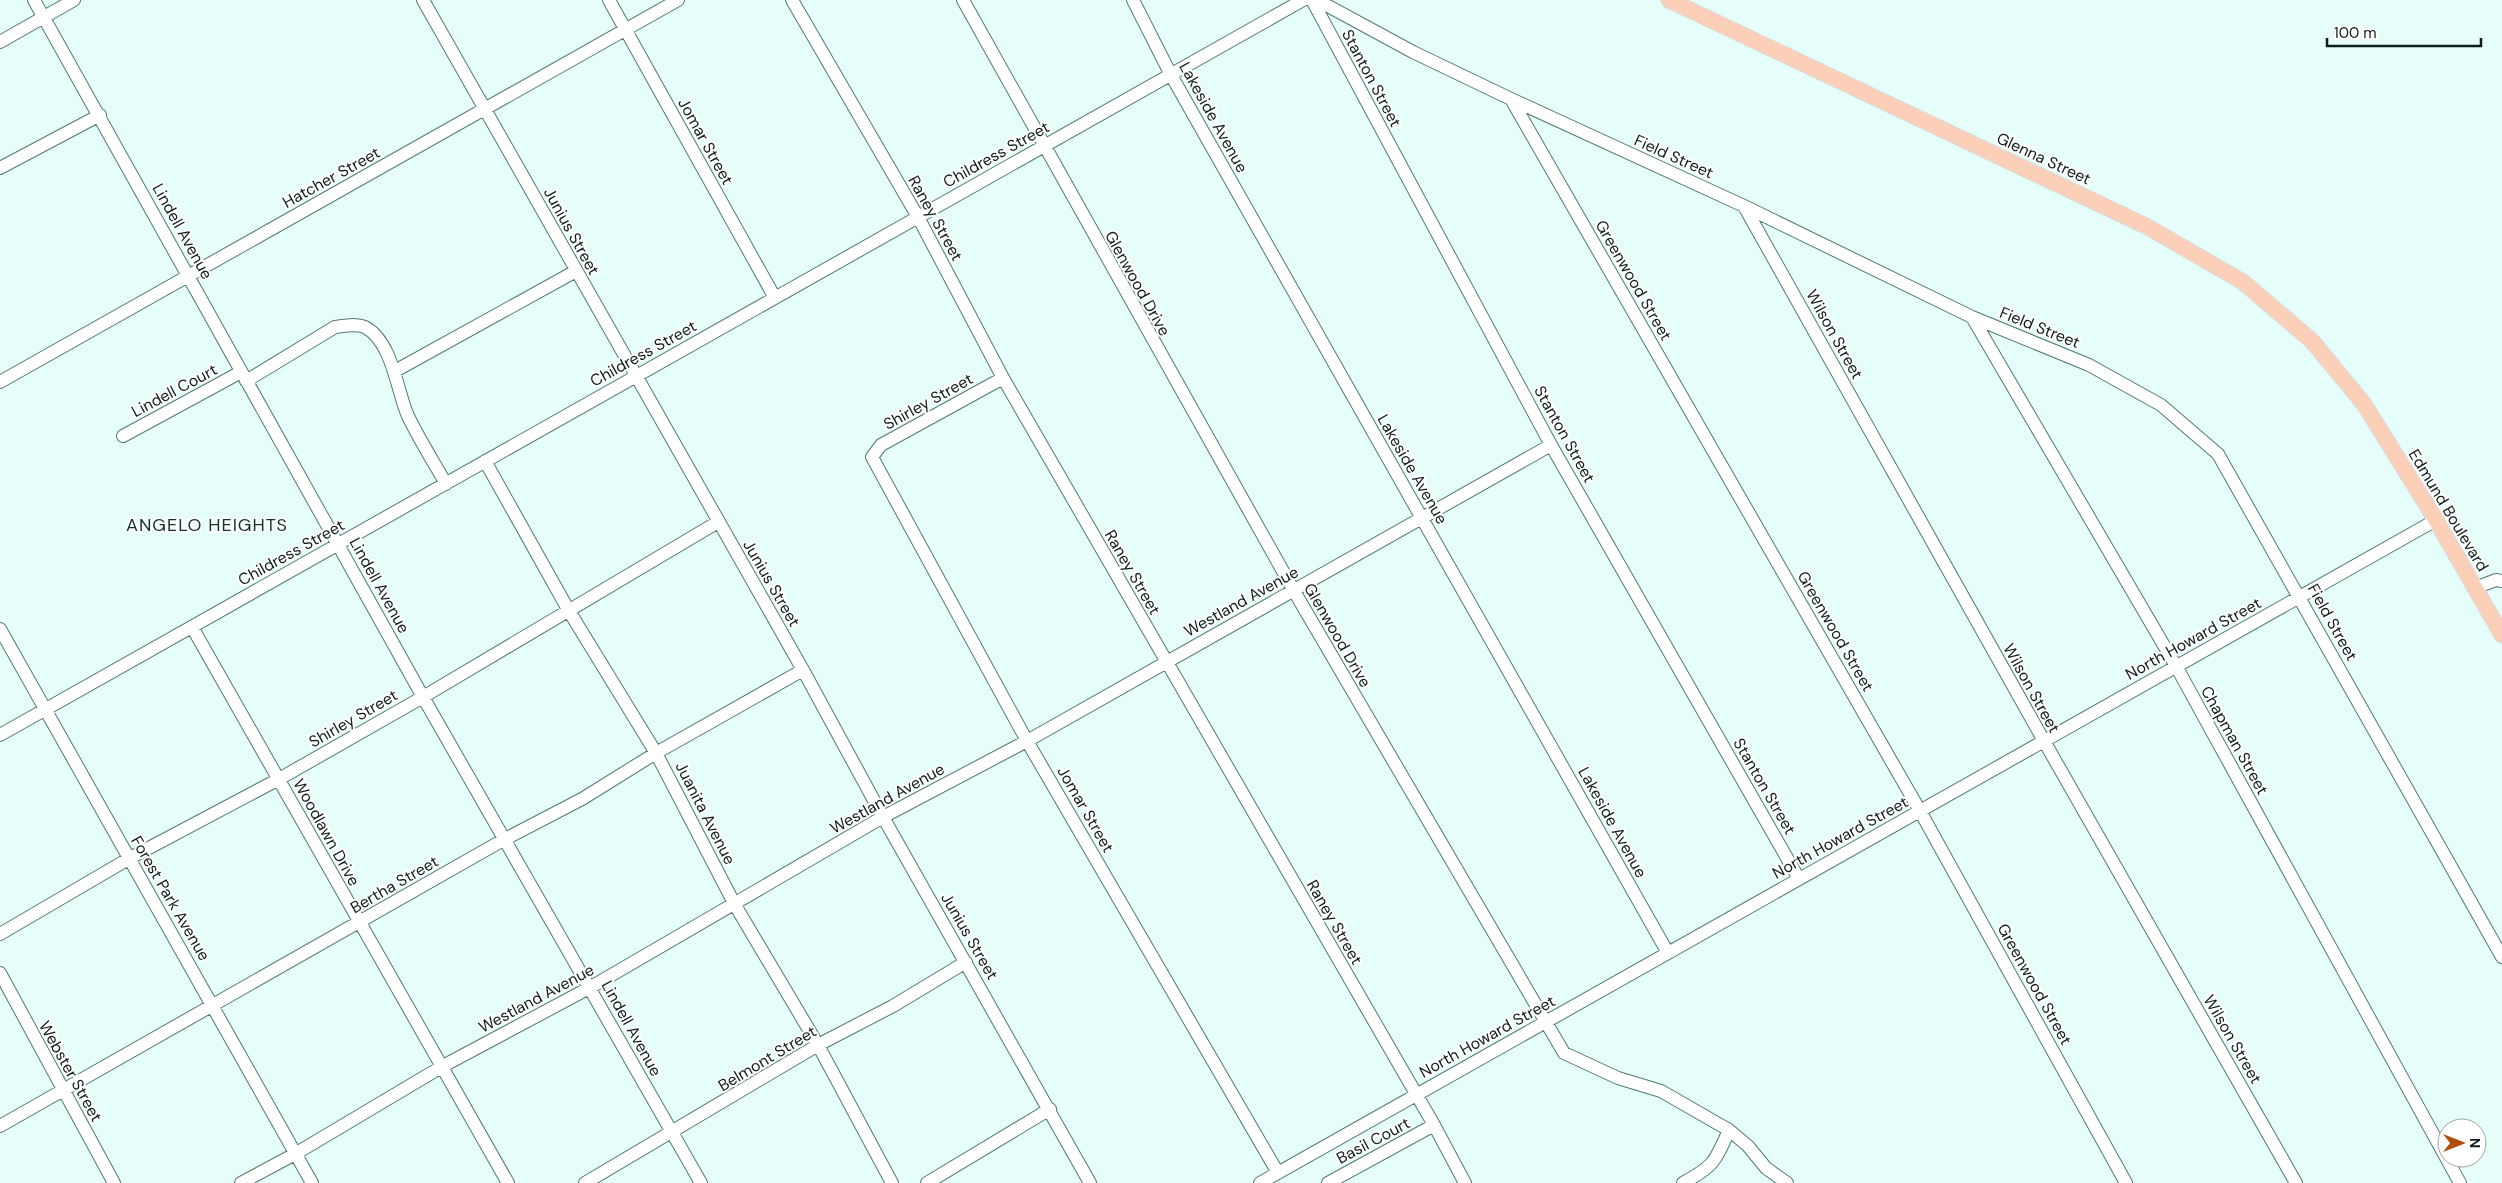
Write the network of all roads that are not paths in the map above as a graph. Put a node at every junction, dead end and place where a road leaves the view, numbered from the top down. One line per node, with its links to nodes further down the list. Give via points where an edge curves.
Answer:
1 (34, 0): 13 (street, Lindell Avenue)
2 (74, 0): 13 (street)
3 (423, 0): 18 (street, Junius Street)
4 (609, 0): 14 (street, Jomar Street)
5 (678, 0): 14 (street, Hatcher Street)
6 (792, 0): 23 (street, Raney Street)
7 (962, 0): 20 (street, Glenwood Drive)
8 (1133, 0): 16 (street, Lakeside Avenue)
9 (1303, 0): 16 (street, Childress Street)
10 (1312, 0): 35 (street, Stanton Street)
11 (1316, 0): 17 (street, Field Street)
12 (1669, 0): 33 (main road, Glenna Street, via 2148,227 2244,282 2312,341)
13 (44, 17): 15 (street); 19 (street, Lindell Avenue)
14 (625, 30): 18 (street, Hatcher Street); 26 (street, Jomar Street)
15 (0, 42)
16 (1171, 74): 20 (street, Childress Street); 39 (street, Lakeside Avenue)
17 (1511, 99): 22 (street, Field Street); 61 (street, Greenwood Street)
18 (485, 110): 24 (street, Junius Street); 25 (street, Hatcher Street)
19 (100, 115): 21 (street); 25 (street, Lindell Avenue)
20 (1043, 147): 23 (street, Childress Street); 45 (street, Glenwood Drive)
21 (0, 168)
22 (1744, 206): 27 (street, Field Street); 58 (street, Wilson Street)
23 (918, 217): 26 (street, Childress Street); 31 (street, Raney Street)
24 (576, 271): 28 (street); 29 (street, Junius Street)
25 (190, 275): 30 (street, Lindell Avenue); 32 (street, Hatcher Street)
26 (775, 298): 29 (street, Childress Street)
27 (1972, 317): 46 (street, Field Street, via 2089,365 2169,412 2218,454); 52 (street, Chapman Street)
28 (395, 371): 30 (street, Lindell Court, via 377,337 365,327 352,325 335,327); 38 (street, Lindell Court, via 407,415)
29 (635, 375): 37 (street, Childress Street); 41 (street, Junius Street)
30 (243, 377): 34 (street, Lindell Court); 42 (street, Lindell Avenue)
31 (1003, 378): 36 (street, Shirley Street, via 881,445); 51 (street, Raney Street)
32 (0, 382)
33 (2364, 404): 40 (main road, Edmund Boulevard)
34 (123, 436)
35 (1552, 445): 39 (street, Westland Avenue); 65 (street, Stanton Street)
36 (872, 457): 57 (street, Jomar Street)
37 (485, 461): 38 (street, Childress Street); 47 (street, Juanita Avenue)
38 (446, 484): 42 (street, Childress Street)
39 (1422, 516): 45 (street, Westland Avenue); 69 (street, Lakeside Avenue)
40 (2436, 520): 44 (main road, Edmund Boulevard); 46 (street, North Howard Street)
41 (718, 522): 47 (street, Shirley Street); 53 (street, Junius Street)
42 (339, 544): 48 (street, Childress Street); 54 (street, Lindell Avenue)
43 (2502, 581): 44 (street)
44 (2475, 588): 50 (main road, Edmund Boulevard)
45 (1294, 591): 51 (street, Westland Avenue); 75 (street, Glenwood Drive)
46 (2300, 596): 52 (street, North Howard Street); 70 (street, Field Street)
47 (569, 611): 54 (street, Shirley Street); 59 (street, Juanita Avenue)
48 (192, 626): 55 (street, Childress Street); 60 (street, Woodlawn Drive)
49 (0, 629): 55 (street, Forest Park Avenue)
50 (2502, 635)
51 (1165, 661): 57 (street, Westland Avenue); 79 (street, Raney Street)
52 (2176, 666): 58 (street, North Howard Street); 103 (street, Chapman Street)
53 (803, 670): 59 (street, Bertha Street); 62 (street, Junius Street)
54 (423, 697): 60 (street, Shirley Street); 63 (street, Lindell Avenue)
55 (44, 710): 56 (street, Childress Street); 64 (street, Forest Park Avenue)
56 (0, 735)
57 (1027, 741): 62 (street, Westland Avenue); 86 (street, Jomar Street)
58 (2044, 741): 61 (street, North Howard Street); 102 (street, Wilson Street)
59 (656, 753): 63 (street, Bertha Street, via 582,799); 66 (street, Juanita Avenue)
60 (279, 779): 64 (street, Shirley Street); 67 (street, Woodlawn Drive)
61 (1920, 811): 65 (street, North Howard Street); 101 (street, Greenwood Street)
62 (883, 817): 66 (street, Westland Avenue); 71 (street, Junius Street)
63 (505, 839): 67 (street, Bertha Street); 73 (street, Lindell Avenue)
64 (130, 858): 68 (street, Shirley Street); 74 (street, Forest Park Avenue)
65 (1799, 879): 69 (street, North Howard Street)
66 (735, 905): 73 (street, Westland Avenue); 76 (street, Juanita Avenue)
67 (360, 923): 74 (street, Bertha Street); 77 (street, Woodlawn Drive)
68 (0, 934)
69 (1668, 953): 75 (street, North Howard Street)
70 (2502, 957)
71 (966, 962): 76 (street, Belmont Street, via 893,1006); 80 (street, Junius Street)
72 (0, 973): 78 (street, Webster Street)
73 (591, 987): 77 (street, Westland Avenue); 84 (street, Lindell Avenue)
74 (213, 1004): 78 (street, Bertha Street); 85 (street, Forest Park Avenue)
75 (1544, 1023): 79 (street, North Howard Street); 83 (street, Glenwood Drive, via 1564,1053 1618,1078 1661,1091)
76 (818, 1045): 84 (street, Belmont Street); 93 (street, Juanita Avenue)
77 (443, 1066): 85 (street, Westland Avenue); 90 (street, Woodlawn Drive)
78 (63, 1091): 81 (street, Bertha Street); 87 (street, Webster Street)
79 (1416, 1095): 82 (street, Raney Street); 86 (street, North Howard Street)
80 (1050, 1109): 94 (street); 95 (street, Junius Street)
81 (0, 1126)
82 (1434, 1126): 97 (street, Basil Court); 98 (street, Raney Street)
83 (1729, 1130): 99 (street, via 1707,1170); 100 (street, Glenwood Drive, via 1766,1168)
84 (672, 1133): 91 (street, Belmont Street); 92 (street, Lindell Avenue)
85 (295, 1154): 88 (street, Westland Avenue); 89 (street, Forest Park Avenue)
86 (1278, 1173): 96 (street, North Howard Street)
87 (114, 1183)
88 (241, 1183)
89 (312, 1183)
90 (508, 1183)
91 (585, 1183)
92 (701, 1183)
93 (892, 1183)
94 (927, 1183)
95 (1090, 1183)
96 (1260, 1183)
97 (1328, 1183)
98 (1465, 1183)
99 (1683, 1183)
100 (1788, 1183)
101 (2126, 1183)
102 (2296, 1183)
103 (2460, 1183)

